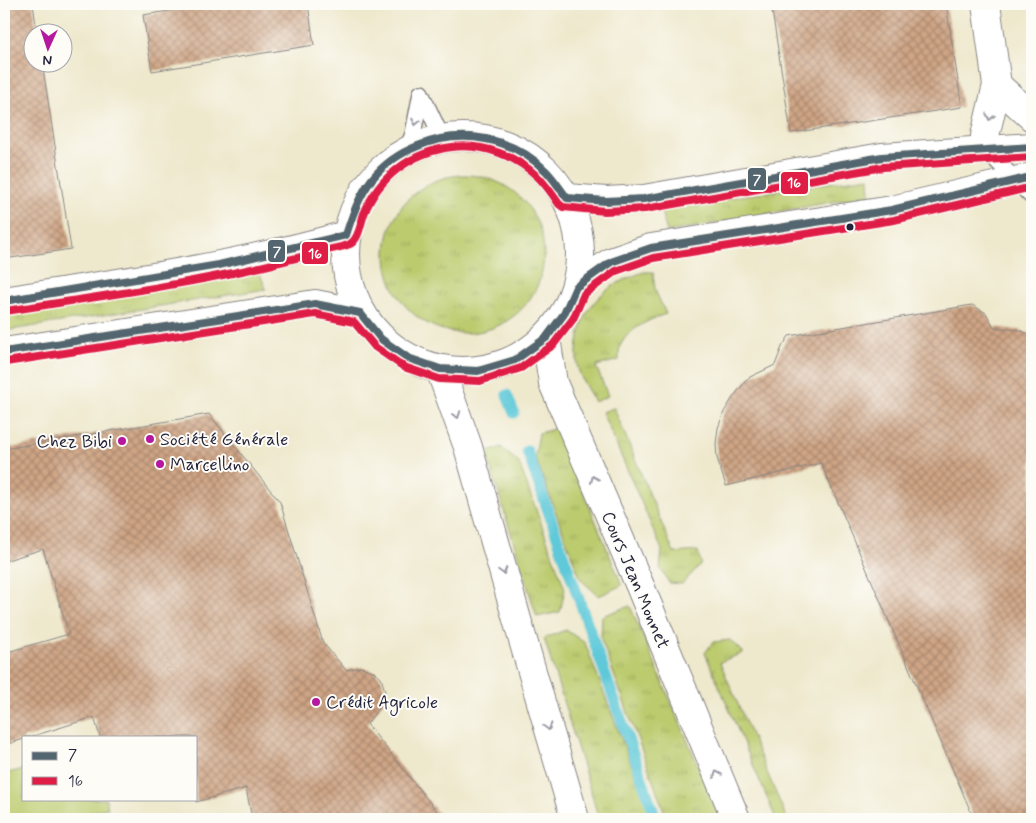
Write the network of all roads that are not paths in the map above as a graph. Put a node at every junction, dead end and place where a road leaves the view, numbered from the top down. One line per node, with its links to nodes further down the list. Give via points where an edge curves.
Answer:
1 (986, 4): 2 (main road)
2 (997, 85): 3 (main road); 7 (main road, one-way to 7, via 985,136)
3 (1032, 118)
4 (442, 138): 6 (main road); 6 (lane, one-way to 6, via 421,93); 9 (main road, via 479,137 514,148 544,168)
5 (1032, 147): 7 (main road)
6 (407, 149): 10 (main road, via 378,171 357,201)
7 (986, 150): 8 (lane); 9 (main road, via 882,157 644,199)
8 (1027, 185): 11 (main road, via 650,248 611,262)
9 (567, 198): 11 (main road, via 578,226 581,257)
10 (346, 235): 12 (main road, via 190,272); 13 (main road, via 346,275)
11 (576, 287): 14 (main road, via 564,314)
12 (4, 301)
13 (360, 313): 15 (main road, via 315,304); 16 (main road, via 388,344 408,358)
14 (546, 338): 16 (main road, via 515,360 478,371); 18 (main road, Cours Jean Monnet, one-way to 14, via 553,383)
15 (4, 352)
16 (440, 370): 17 (main road, one-way to 17, via 468,447)
17 (575, 819)
18 (736, 819)

